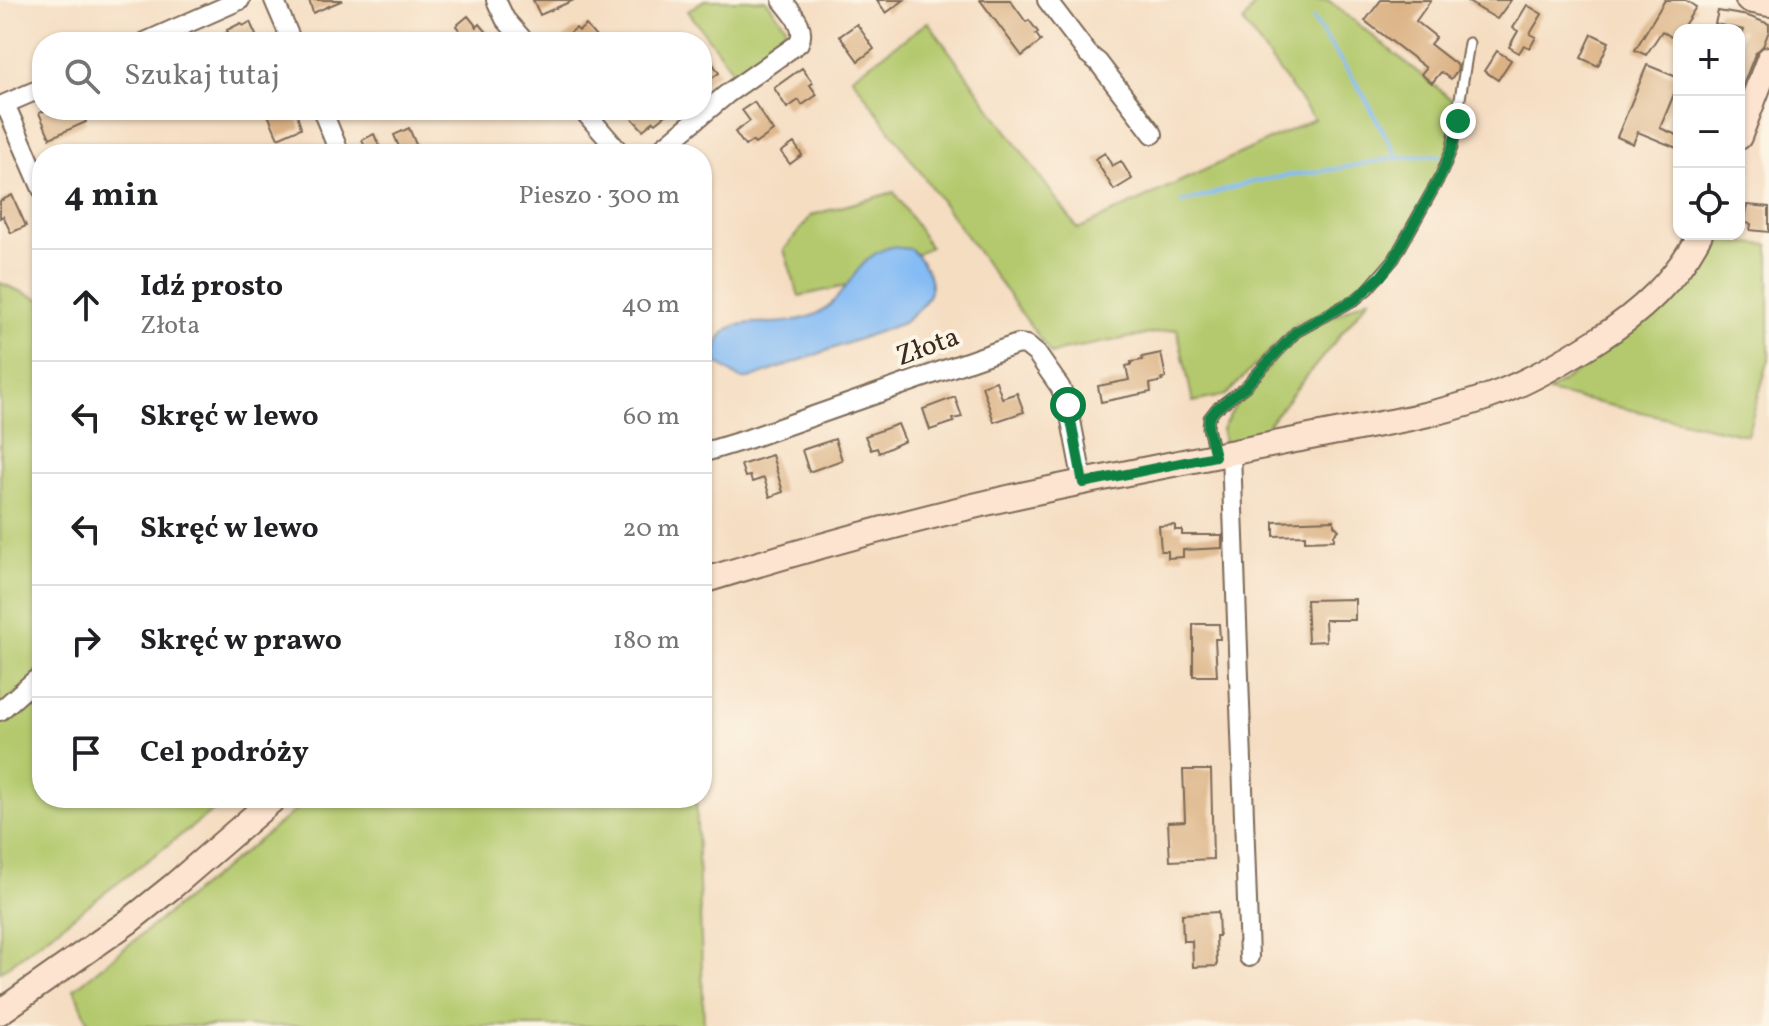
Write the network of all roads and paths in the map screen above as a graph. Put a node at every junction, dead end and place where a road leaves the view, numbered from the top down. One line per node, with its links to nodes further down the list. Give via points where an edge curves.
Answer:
1 (240, 0): 8 (street)
2 (274, 0): 9 (street)
3 (496, 0): 10 (street)
4 (782, 0): 15 (street, via 801,28 799,43)
5 (1047, 0): 20 (street)
6 (1748, 0): 7 (street)
7 (1769, 4)
8 (168, 32)
9 (288, 32)
10 (516, 32)
11 (1469, 43): 27 (lane, via 1452,148 1394,259 1356,299 1296,332 1245,387 1216,409 1208,428)
12 (1769, 59): 19 (street)
13 (32, 92): 14 (street)
14 (2, 105): 24 (street)
15 (712, 106)
16 (326, 120): 21 (street)
17 (592, 120): 22 (street)
18 (696, 120): 23 (street)
19 (1745, 121)
20 (1153, 134)
21 (336, 144)
22 (612, 144)
23 (667, 144)
24 (32, 168)
25 (1697, 240): 27 (street, via 1671,279 1644,305 1612,331 1532,379 1439,411)
26 (712, 450): 28 (street, Złota, via 1018,344 1037,354 1060,387)
27 (1223, 454): 28 (street); 33 (street)
28 (1083, 483): 29 (street, via 947,512)
29 (712, 578)
30 (32, 683): 31 (street)
31 (0, 711)
32 (263, 808): 34 (street, via 128,922)
33 (1249, 957)
34 (0, 1012)

